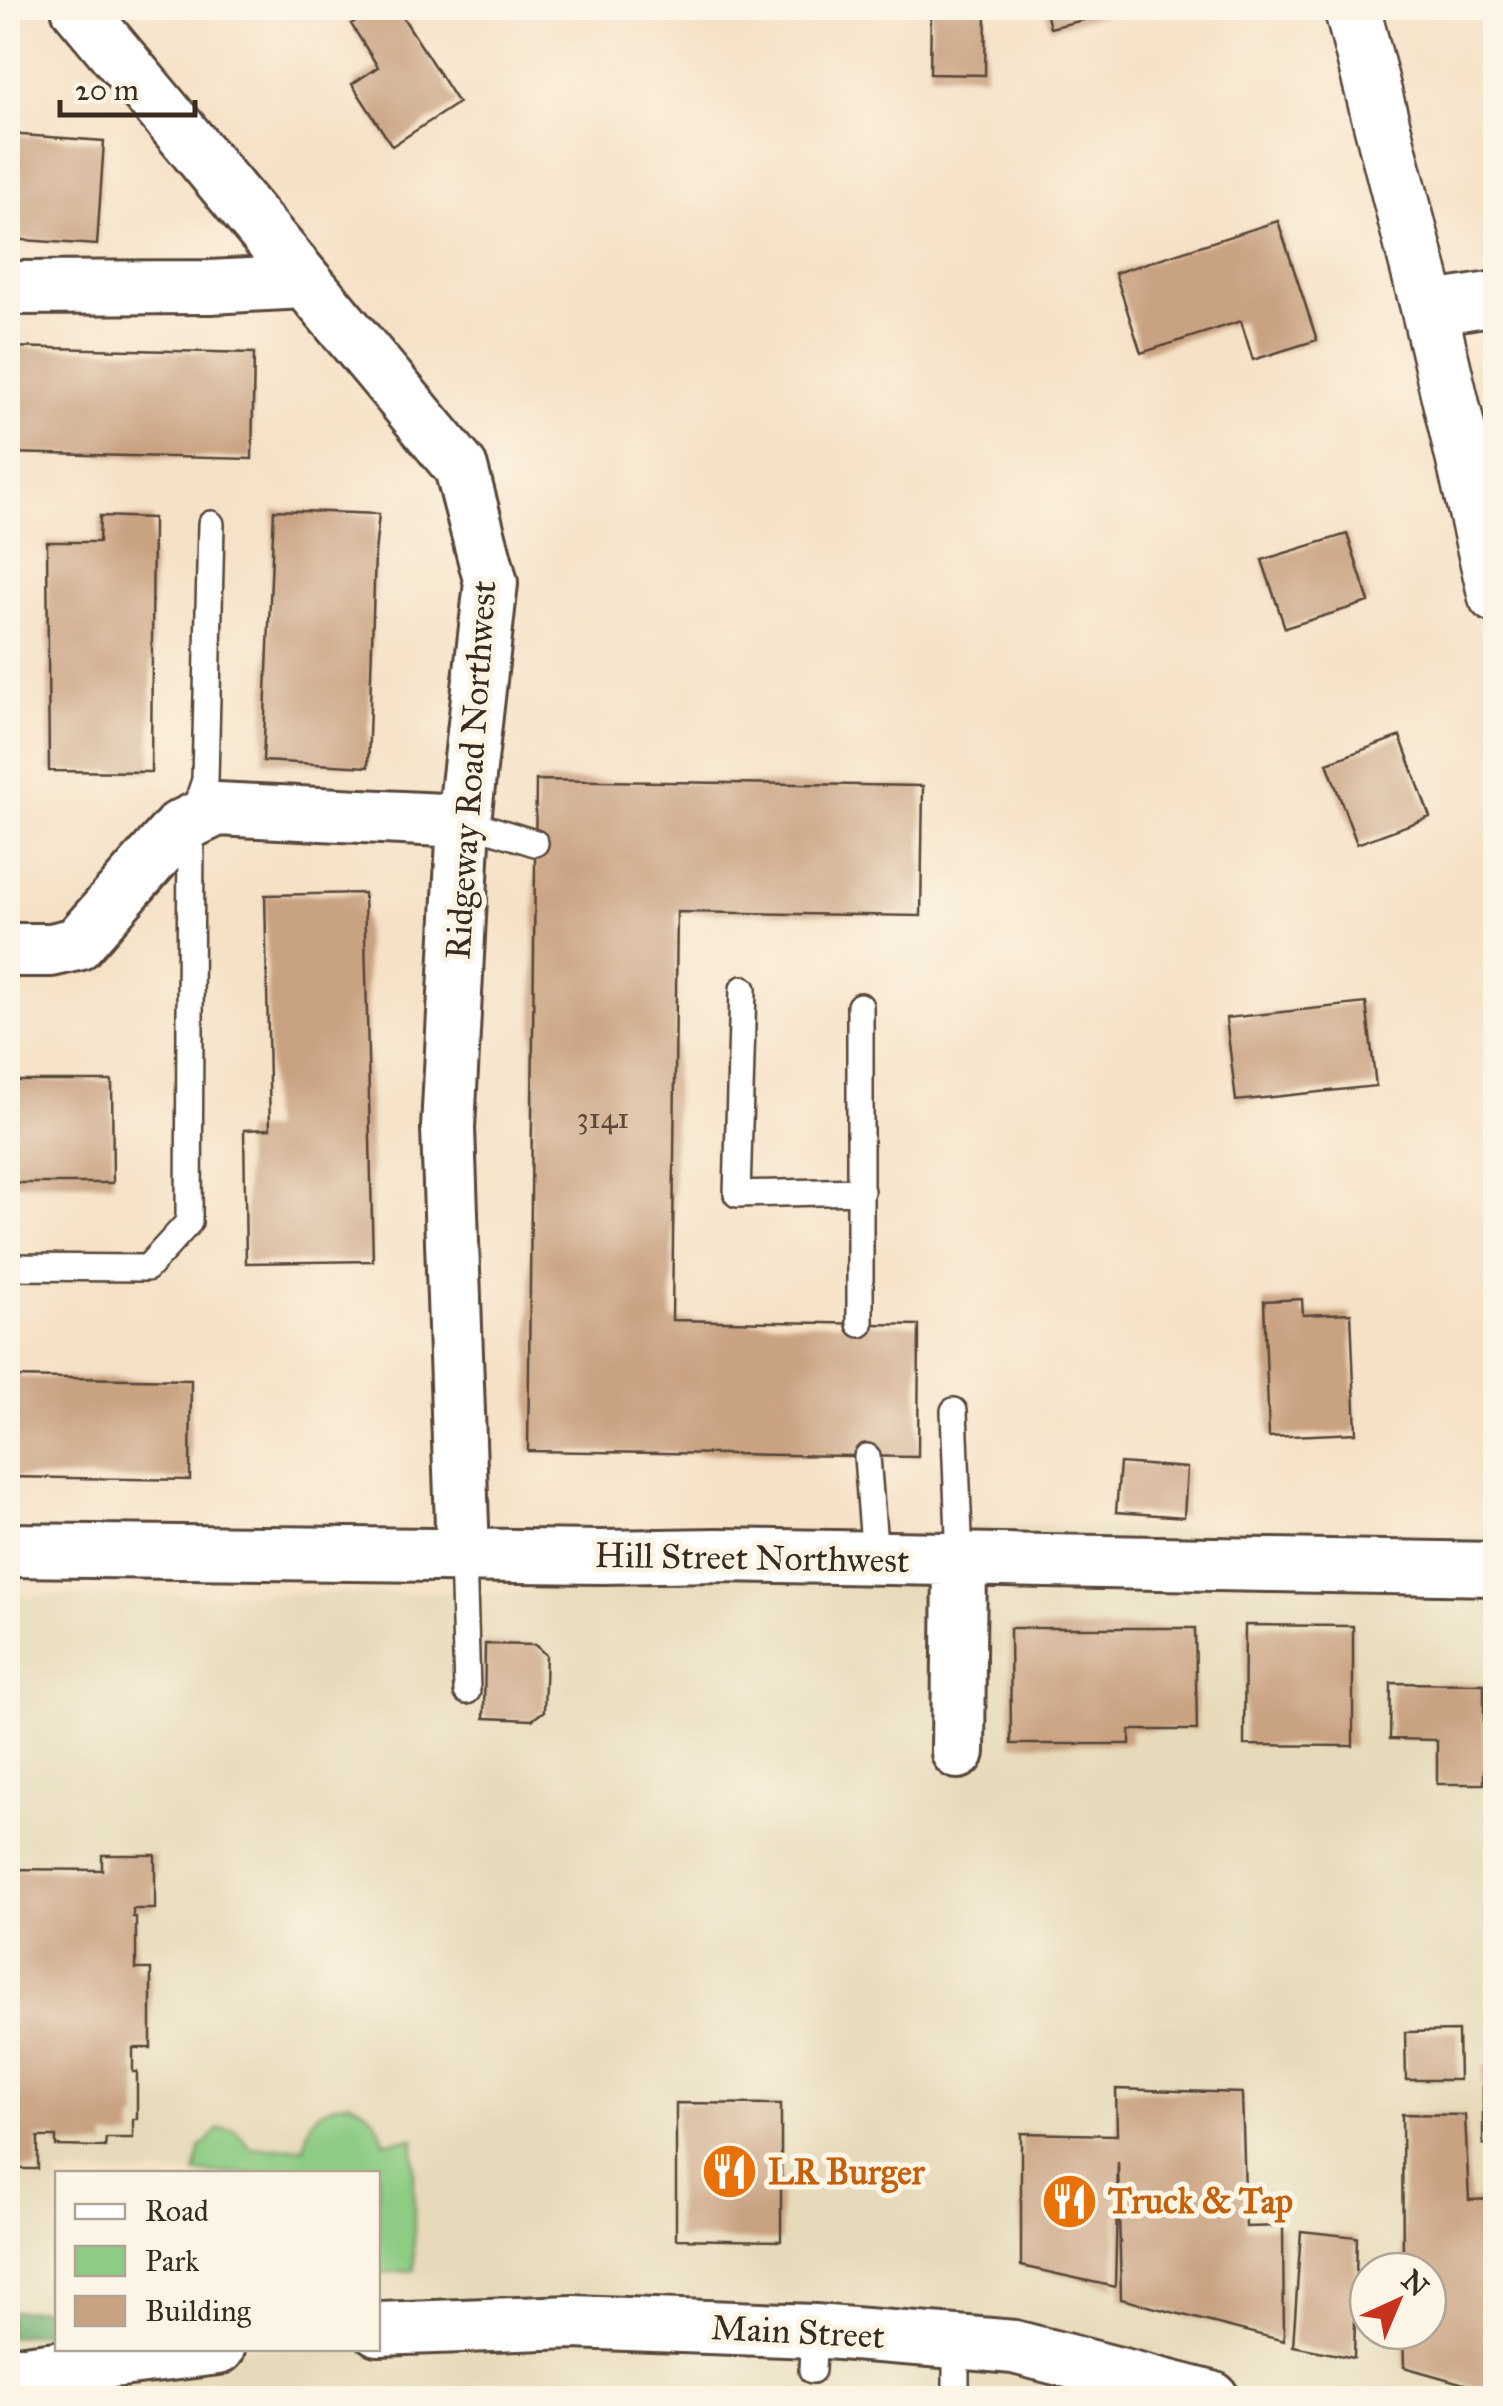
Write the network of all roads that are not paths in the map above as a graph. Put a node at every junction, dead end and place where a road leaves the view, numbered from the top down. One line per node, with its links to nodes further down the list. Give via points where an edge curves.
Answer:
1 (78, 8): 3 (street, Ridgeway Road Northwest)
2 (1352, 8): 6 (street)
3 (306, 282): 4 (street); 9 (street, Ridgeway Road Northwest, via 461,468 491,583)
4 (8, 288)
5 (1496, 298): 6 (street)
6 (1429, 309): 8 (street)
7 (211, 524): 10 (lane, via 205,780)
8 (1496, 595)
9 (464, 820): 10 (street, via 218,809); 11 (lane); 21 (street, Ridgeway Road Northwest, via 448,1128)
10 (191, 822): 12 (street, via 77,944); 16 (lane, via 190,1222 147,1268)
11 (535, 844)
12 (8, 950)
13 (743, 989): 15 (lane, via 737,1194)
14 (860, 1006): 15 (lane)
15 (860, 1191): 17 (lane)
16 (8, 1267)
17 (860, 1324)
18 (954, 1411): 23 (lane)
19 (866, 1457): 22 (lane)
20 (8, 1550): 21 (street, Hill Street Northwest)
21 (464, 1554): 22 (street, Hill Street Northwest); 25 (lane)
22 (875, 1558): 23 (street, Hill Street Northwest)
23 (960, 1560): 24 (street, Hill Street Northwest); 26 (street)
24 (1496, 1569)
25 (467, 1690)
26 (958, 1752)
27 (380, 2329): 28 (street, Main Street, via 573,2322 813,2350)
28 (956, 2342): 32 (lane); 33 (street, Main Street, via 1014,2347)
29 (176, 2351): 30 (street)
30 (148, 2353): 31 (street)
31 (8, 2374)
32 (956, 2398)
33 (1212, 2398)

